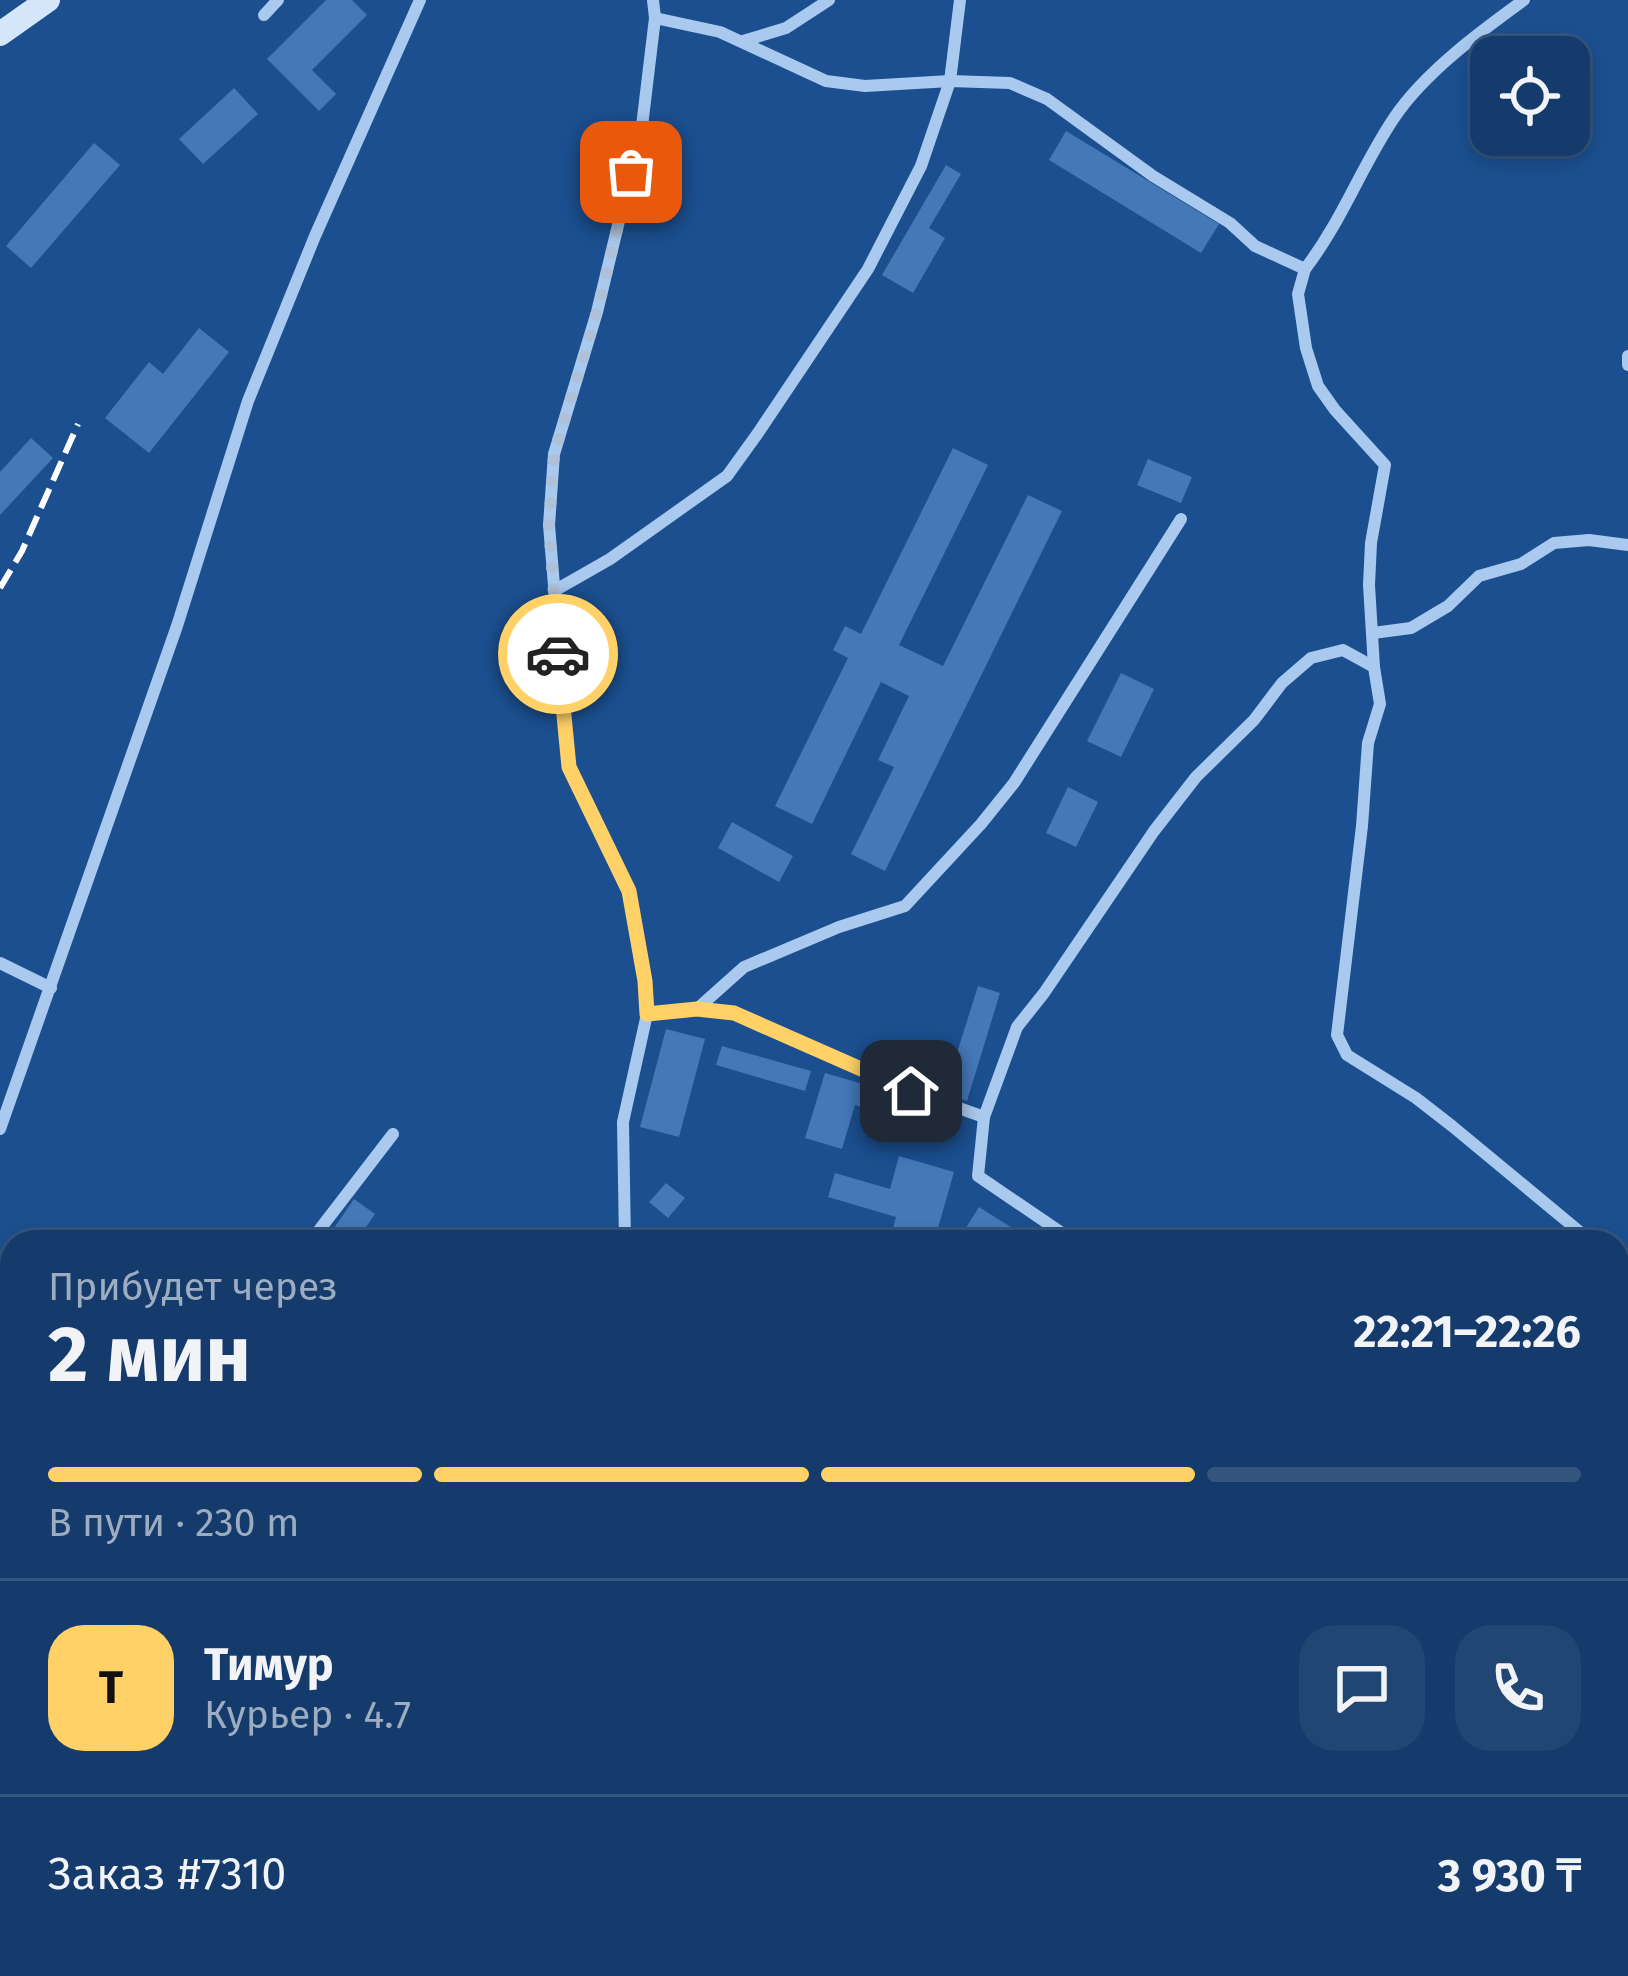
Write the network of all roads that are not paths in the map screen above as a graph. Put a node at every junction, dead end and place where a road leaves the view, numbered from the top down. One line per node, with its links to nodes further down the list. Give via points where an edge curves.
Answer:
1 (48, 0): 10 (main road)
2 (278, 0): 8 (street)
3 (420, 0): 22 (street, via 248,400)
4 (653, 0): 9 (street)
5 (829, 0): 11 (street, via 786,28)
6 (960, 0): 12 (street)
7 (1524, 0): 13 (street, via 1440,67 1396,115)
8 (264, 15)
9 (655, 18): 11 (street); 18 (street, via 637,149 554,454)
10 (0, 34)
11 (742, 42): 12 (street, via 826,80)
12 (950, 81): 13 (street, via 1010,83 1047,99 1255,246); 18 (street, via 921,166 868,269 727,476)
13 (1305, 268): 19 (street, via 1298,293 1318,386 1385,465 1371,543)
14 (1628, 356): 15 (street)
15 (1628, 365)
16 (1181, 519): 23 (street, via 1014,783 905,906 744,967)
17 (1628, 545): 19 (street, via 1555,543 1479,576 1411,628)
18 (554, 591): 24 (street, via 569,767 629,891)
19 (1373, 633): 20 (street)
20 (1374, 667): 25 (street, via 1343,650 1311,658 1196,777 1017,1028); 31 (street, via 1380,704 1368,743 1337,1035 1347,1055 1434,1112)
21 (0, 963): 22 (street)
22 (50, 988): 26 (street)
23 (697, 1009): 24 (street); 25 (street, via 734,1013)
24 (647, 1014): 29 (street, via 623,1122)
25 (984, 1118): 30 (street, via 978,1176)
26 (0, 1129)
27 (393, 1134): 28 (street)
28 (319, 1230)
29 (625, 1230)
30 (1057, 1230)
31 (1578, 1230)

